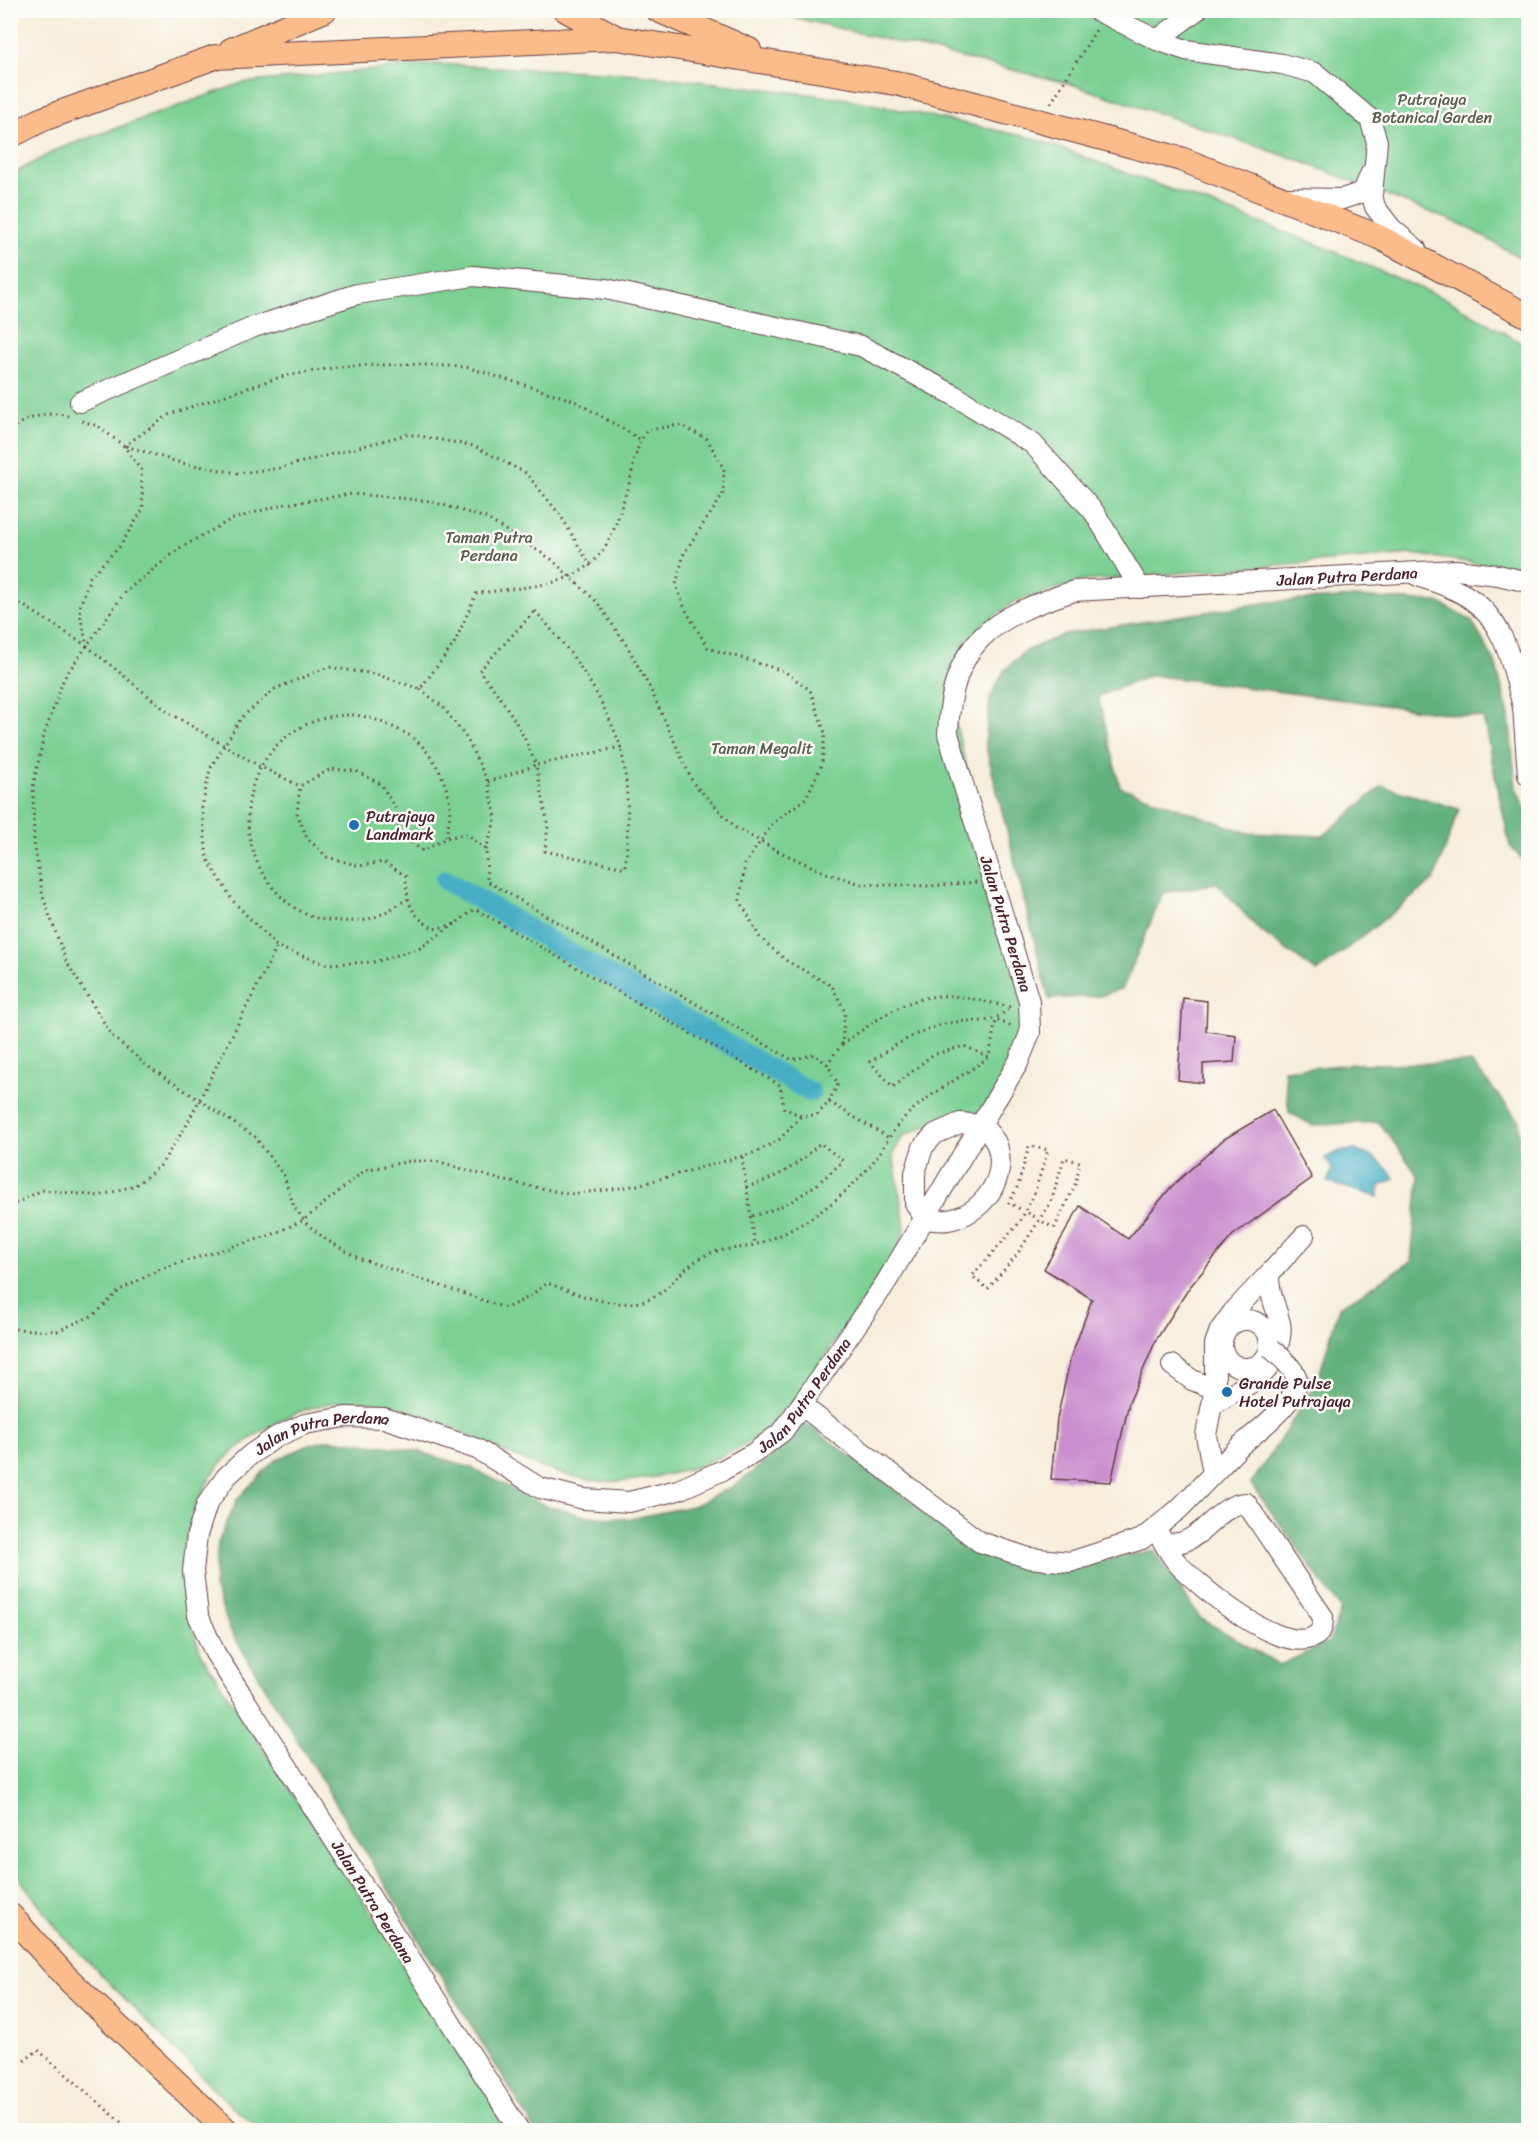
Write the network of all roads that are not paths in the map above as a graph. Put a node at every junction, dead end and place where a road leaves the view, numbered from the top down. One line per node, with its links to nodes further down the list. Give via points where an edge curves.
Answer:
1 (325, 10): 8 (main road)
2 (566, 10): 6 (main road)
3 (658, 10): 9 (main road)
4 (1197, 10): 7 (street)
5 (1104, 12): 7 (street)
6 (617, 38): 8 (main road); 9 (main road)
7 (1157, 40): 11 (street, via 1186,50 1282,64 1315,73 1370,119 1377,142)
8 (215, 57): 10 (main road, via 43,119)
9 (782, 64): 12 (main road, via 896,83 1181,159)
10 (10, 136)
11 (1374, 168): 12 (street, via 1362,192 1342,199); 13 (street, via 1375,207 1392,229)
12 (1279, 198): 13 (main road, via 1379,237)
13 (1436, 266): 14 (main road)
14 (1528, 316)
15 (80, 402): 18 (street, via 254,327 357,294 474,276 606,289 861,345 952,394 1033,444 1094,512)
16 (1411, 573): 17 (street, Jalan Putra Perdana, via 1456,570); 18 (street, Jalan Putra Perdana); 20 (street, via 1467,596 1490,615 1506,642)
17 (1528, 582)
18 (1140, 588): 22 (street, Jalan Putra Perdana, via 1074,591 1008,618 974,642 952,688 948,734 1029,1002 1030,1033 1018,1063)
19 (1528, 655): 20 (street)
20 (1526, 703): 21 (street)
21 (1528, 775)
22 (982, 1125): 23 (street, Jalan Putra Perdana); 23 (street, via 960,1123 935,1134 923,1147 915,1173 915,1203); 23 (street, via 996,1144 999,1169 990,1194 971,1212 948,1220)
23 (925, 1219): 29 (street, Jalan Putra Perdana)
24 (1304, 1236): 25 (street)
25 (1269, 1274): 28 (street, via 1220,1329 1214,1359); 28 (street, via 1270,1293 1281,1325 1275,1359 1264,1375)
26 (1271, 1348): 30 (street, bridge, via 1289,1367 1297,1384 1286,1404)
27 (1172, 1365): 28 (street)
28 (1218, 1396): 30 (street, via 1206,1435)
29 (801, 1406): 31 (street, via 980,1542 1029,1558 1070,1562); 34 (street, Jalan Putra Perdana, via 783,1431 754,1453 678,1490 629,1502 584,1499 540,1488 477,1449 384,1418 345,1417 305,1424 276,1437 226,1477 207,1504 197,1535 193,1570 198,1615 215,1653)
30 (1213, 1473): 31 (street, via 1179,1509)
31 (1161, 1536): 31 (street, via 1177,1563 1266,1631 1287,1639 1306,1640 1317,1636 1323,1628 1323,1617 1246,1503 1212,1520 1184,1542)
32 (10, 1915): 33 (main road, via 67,1978)
33 (226, 2130)
34 (519, 2130)

